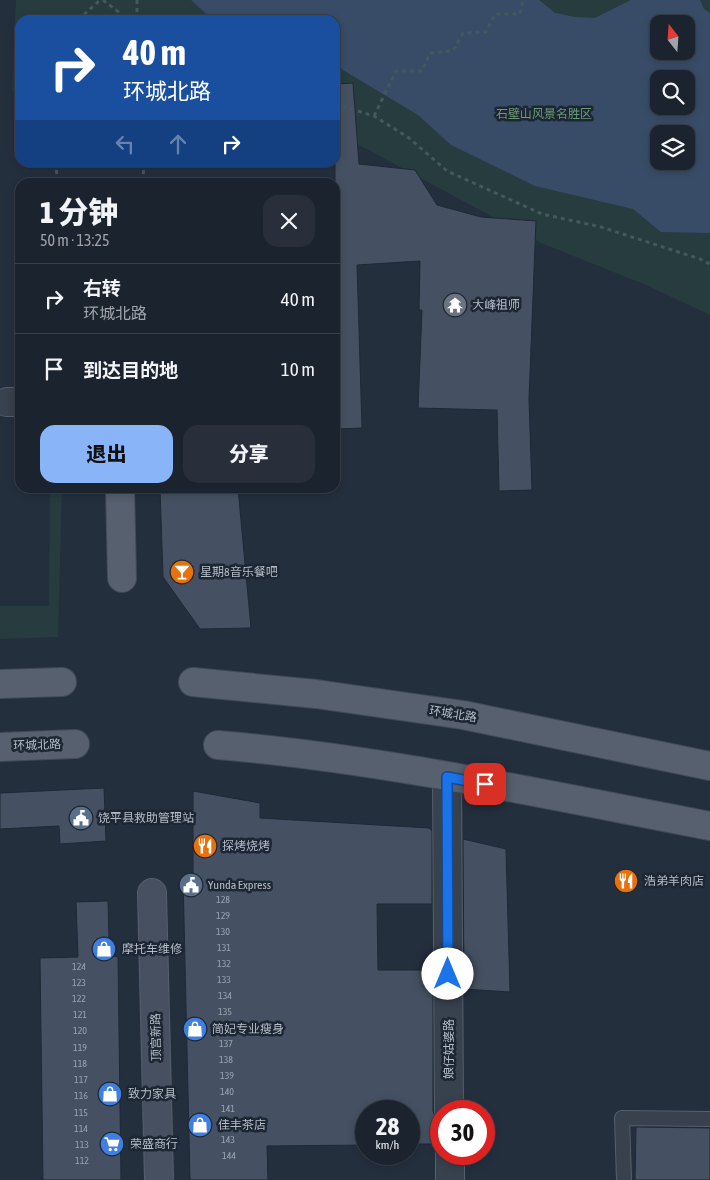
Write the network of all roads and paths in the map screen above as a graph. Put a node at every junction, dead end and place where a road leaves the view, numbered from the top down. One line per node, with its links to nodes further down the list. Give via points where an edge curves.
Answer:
1 (102, 0): 4 (path); 5 (path)
2 (137, 0): 6 (path)
3 (523, 0): 8 (path, via 520,14 495,14 486,32 463,33 453,51 430,53 422,71 396,71)
4 (84, 15)
5 (122, 15)
6 (137, 15)
7 (340, 106): 8 (path)
8 (374, 116): 9 (path, via 409,138 447,170 542,214 601,227)
9 (710, 264)
10 (120, 493): 11 (main road)
11 (122, 578)
12 (62, 682): 14 (main road)
13 (193, 682): 18 (main road, 环城北路, via 316,694 463,715)
14 (0, 684)
15 (75, 744): 17 (main road, 环城北路)
16 (218, 745): 19 (main road, via 283,751)
17 (0, 747)
18 (710, 766)
19 (447, 777): 20 (main road); 22 (street, 娘仔姑婆路)
20 (710, 826)
21 (152, 893): 25 (main road, 顶宫新路)
22 (449, 1100)
23 (710, 1120): 27 (lane, via 622,1118)
24 (450, 1165): 26 (street)
25 (159, 1180)
26 (450, 1180)
27 (624, 1180)

